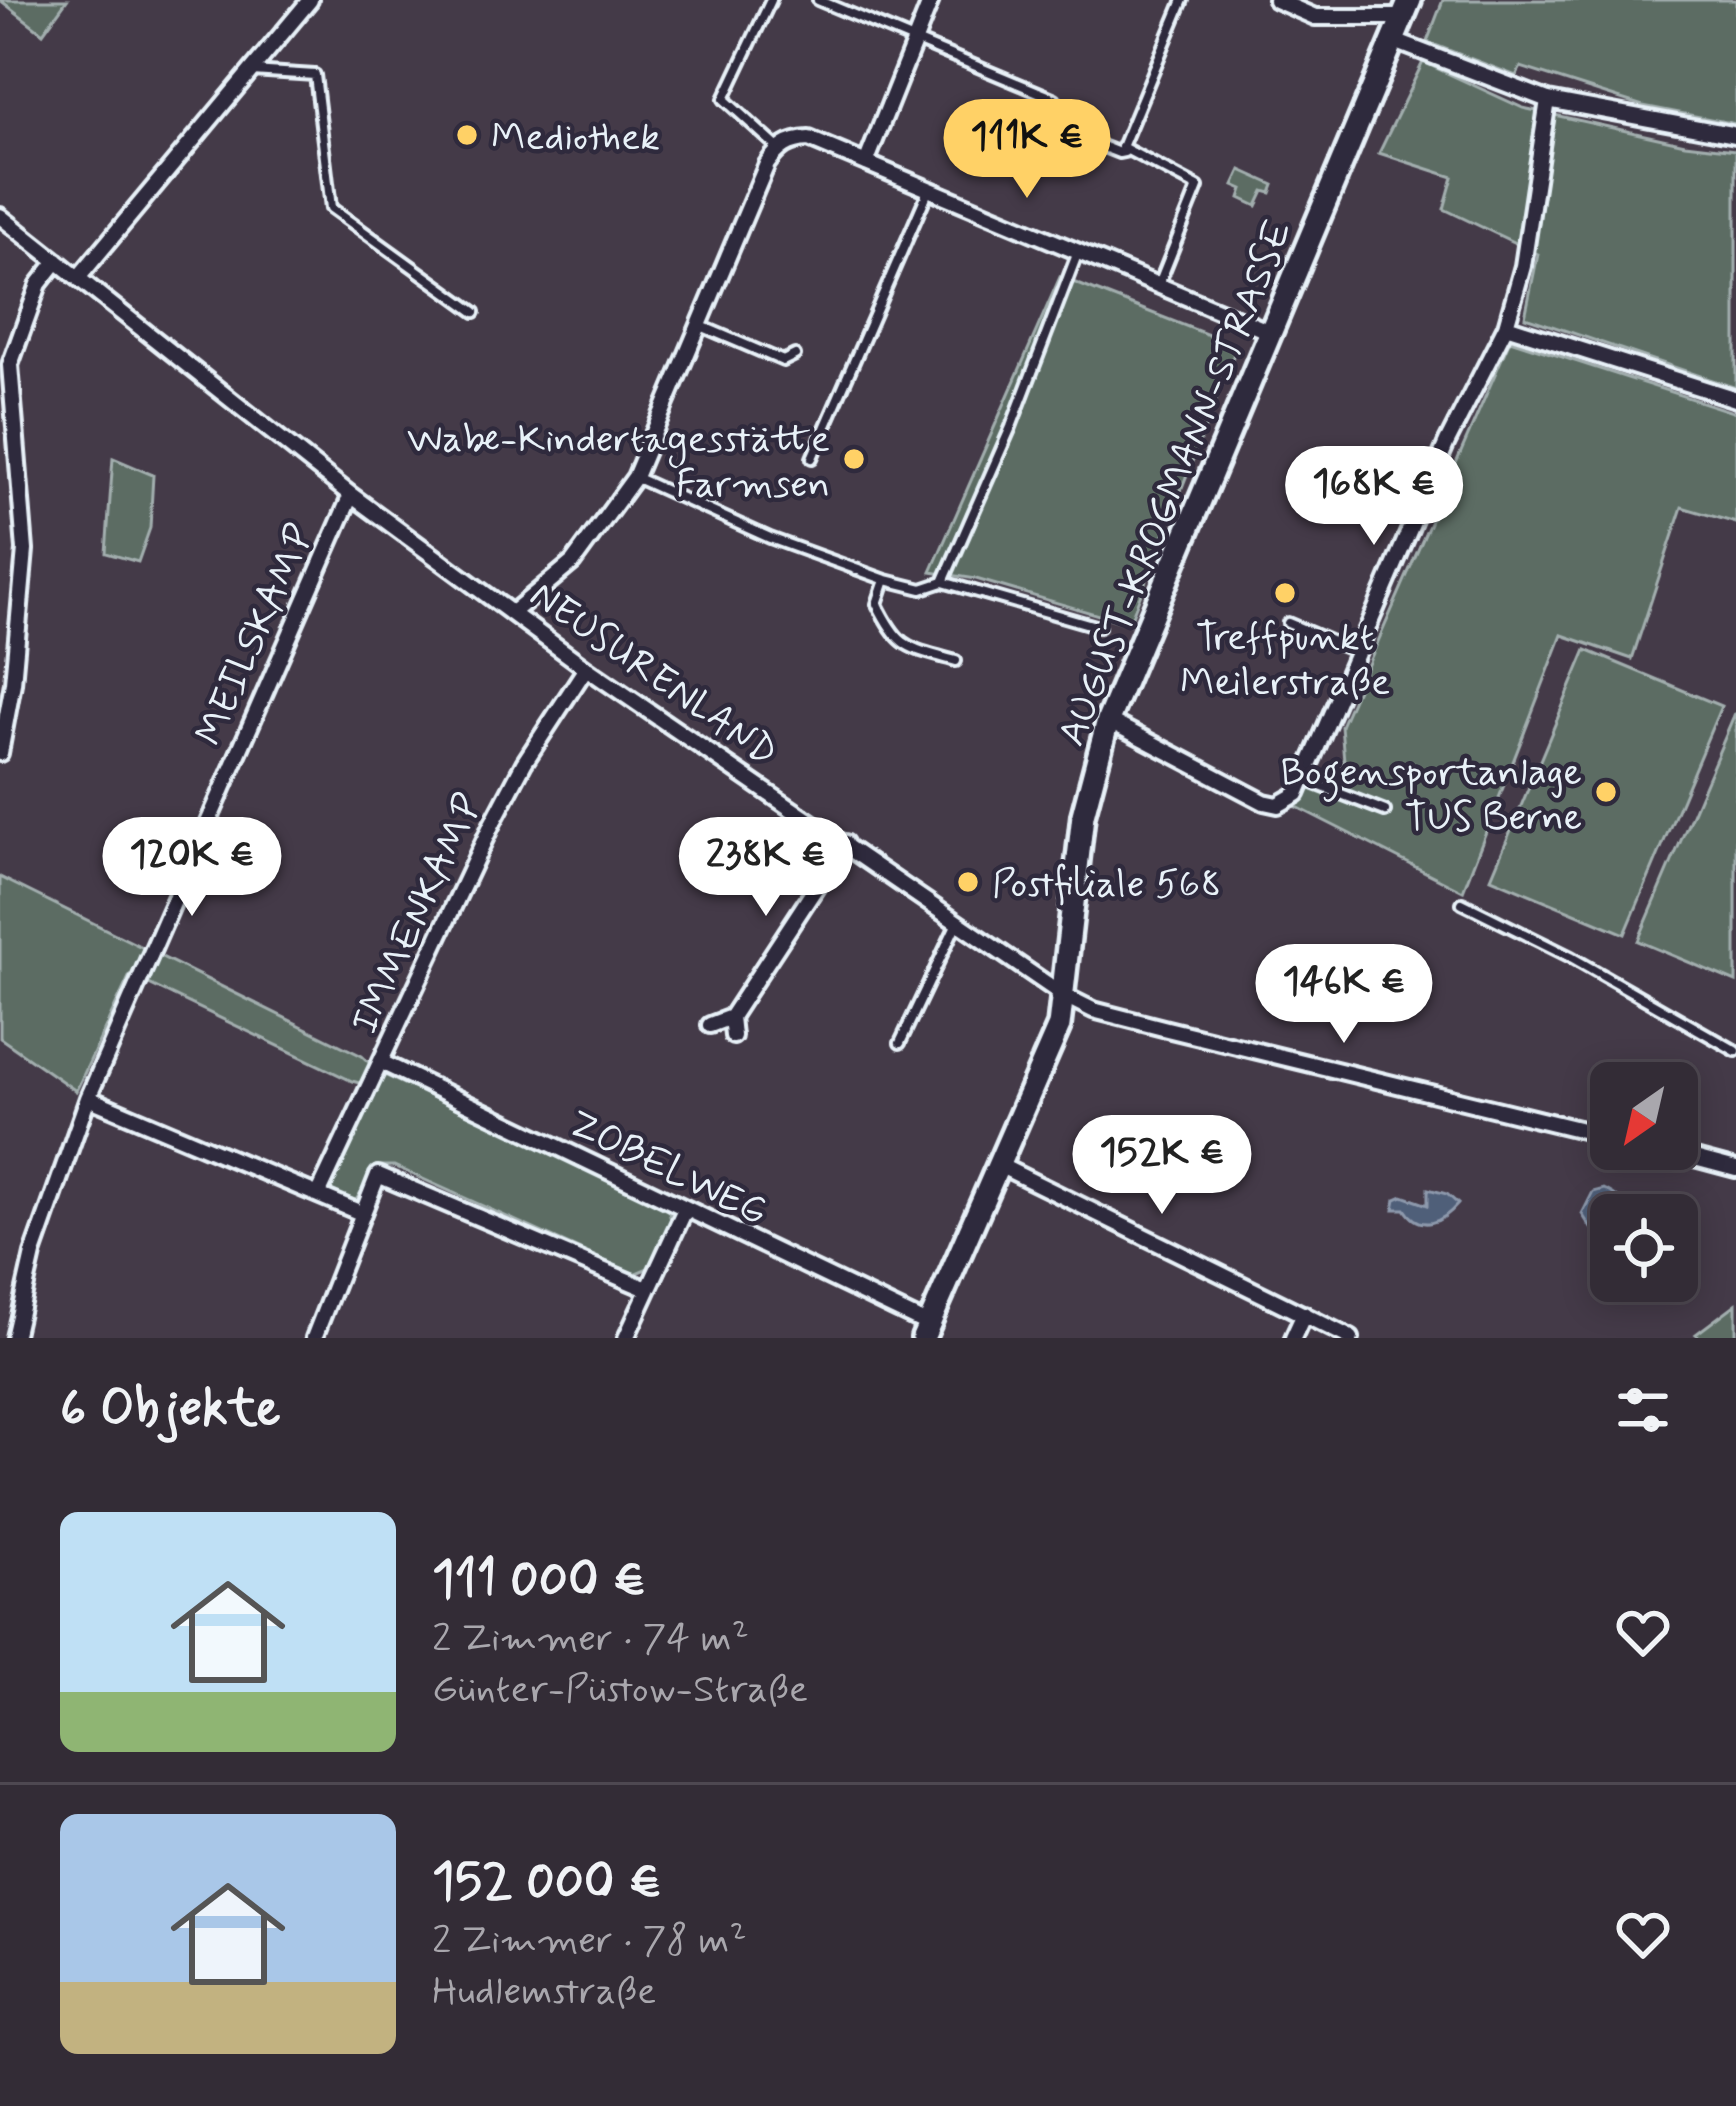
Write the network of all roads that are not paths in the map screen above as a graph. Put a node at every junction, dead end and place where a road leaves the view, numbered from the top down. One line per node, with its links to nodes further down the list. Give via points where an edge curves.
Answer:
1 (310, 0): 10 (street)
2 (771, 0): 15 (lane, via 724,99)
3 (818, 0): 9 (lane)
4 (931, 0): 9 (street)
5 (1183, 0): 16 (lane)
6 (1276, 0): 7 (street, via 1315,17)
7 (1406, 9): 8 (main road, AUGUST-KROGMANN-STRASSE)
8 (1392, 40): 12 (street); 27 (main road, AUGUST-KROGMANN-STRASSE)
9 (913, 42): 11 (lane); 17 (street)
10 (250, 71): 22 (street); 24 (lane, via 315,75 331,208)
11 (1054, 99)
12 (1548, 100): 14 (street); 26 (street)
13 (1045, 124): 16 (lane)
14 (1736, 135)
15 (778, 148): 17 (street, via 808,140); 25 (street)
16 (1124, 152): 23 (lane, via 1198,187)
17 (866, 163): 18 (street)
18 (929, 188): 20 (street); 32 (lane)
19 (0, 216): 21 (street, NEUSURENLAND)
20 (1079, 250): 23 (street); 36 (lane)
21 (57, 261): 22 (street, NEUSURENLAND); 30 (street, via 39,284 10,364)
22 (78, 278): 34 (street, NEUSURENLAND)
23 (1159, 284): 27 (street)
24 (476, 312)
25 (701, 326): 28 (lane, via 783,361); 33 (street)
26 (1506, 326): 29 (street); 40 (street)
27 (1272, 333): 43 (main road, AUGUST-KROGMANN-STRASSE)
28 (795, 356)
29 (1736, 399)
30 (17, 443): 31 (street); 44 (street, via 25,562)
31 (0, 447)
32 (812, 458)
33 (635, 477): 35 (lane); 37 (street, via 573,562)
34 (351, 495): 37 (street, NEUSURENLAND); 57 (street, MEILSKAMP)
35 (886, 580): 36 (lane, via 922,589); 41 (lane, via 877,604 891,633 905,646)
36 (944, 582): 39 (lane)
37 (512, 614): 42 (street, NEUSURENLAND)
38 (1288, 623): 40 (lane)
39 (1099, 628)
40 (1357, 652): 45 (street)
41 (956, 661)
42 (586, 668): 47 (street, NEUSURENLAND); 56 (street, IMMENKAMP, via 502,805)
43 (1108, 720): 45 (street, via 1264,802 1290,802); 50 (main road, AUGUST-KROGMANN-STRASSE, via 1082,815)
44 (0, 753)
45 (1305, 780): 46 (lane)
46 (1385, 811)
47 (845, 843): 49 (street, NEUSURENLAND); 51 (street)
48 (1462, 903): 55 (lane)
49 (957, 921): 50 (street, NEUSURENLAND); 54 (lane)
50 (1064, 995): 58 (street, NEUSURENLAND, via 1093,1010); 60 (main road, AUGUST-KROGMANN-STRASSE, via 1059,1025)
51 (731, 1017): 52 (street); 53 (street)
52 (710, 1025)
53 (733, 1036)
54 (900, 1043)
55 (1736, 1051)
56 (381, 1062): 62 (street, IMMENKAMP); 63 (street, ZOBELWEG)
57 (88, 1098): 62 (street); 68 (street, MEILSKAMP, via 33,1254)
58 (1590, 1132)
59 (1698, 1158): 61 (street)
60 (999, 1165): 66 (street); 67 (main road, AUGUST-KROGMANN-STRASSE)
61 (1736, 1168)
62 (319, 1195): 64 (street)
63 (685, 1210): 65 (street); 67 (street, ZOBELWEG)
64 (361, 1213): 65 (street, via 378,1175); 69 (street)
65 (647, 1289): 70 (street)
66 (1304, 1314): 71 (street); 72 (street)
67 (926, 1332)
68 (14, 1338)
69 (314, 1338)
70 (626, 1338)
71 (1293, 1338)
72 (1352, 1338)

